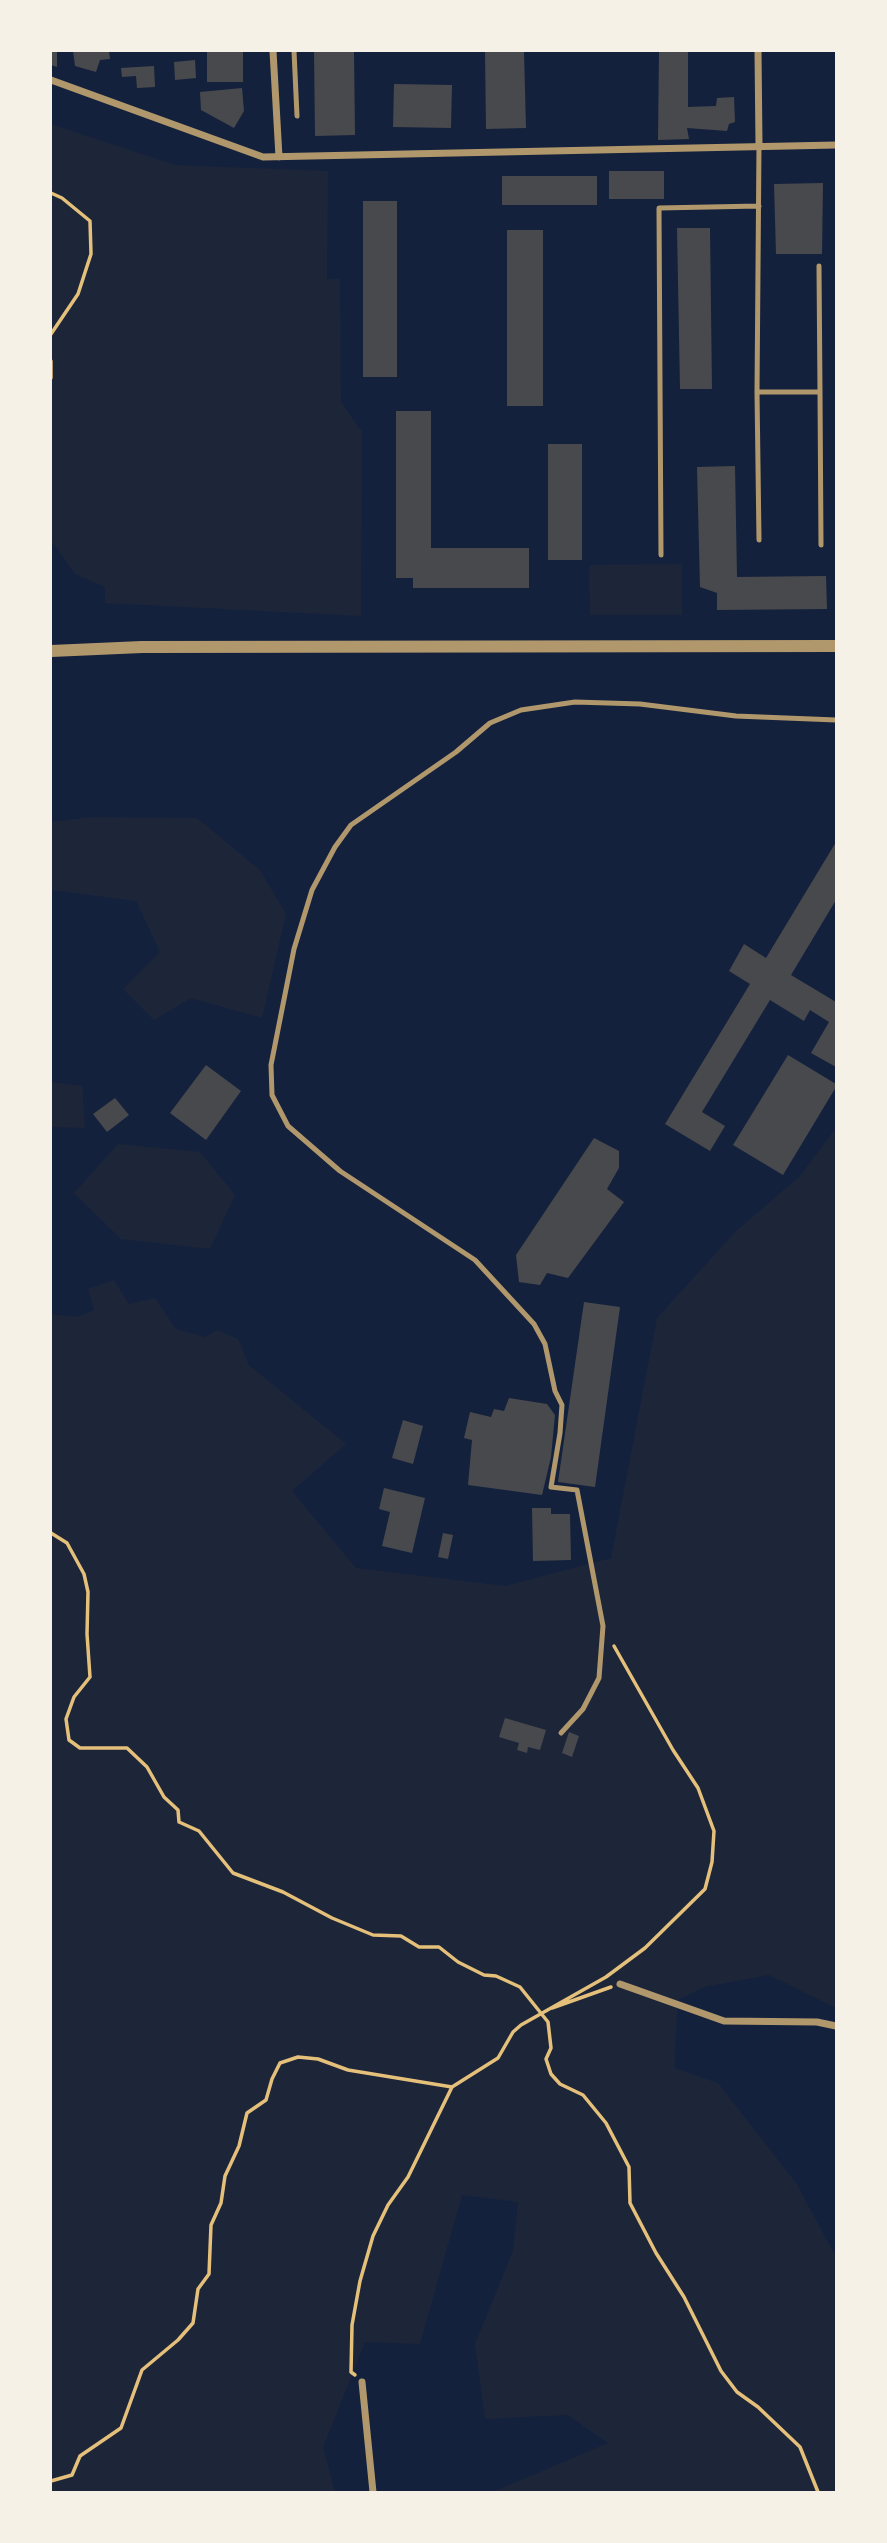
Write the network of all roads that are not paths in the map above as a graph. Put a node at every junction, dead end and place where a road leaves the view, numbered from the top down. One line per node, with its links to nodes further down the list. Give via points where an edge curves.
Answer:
1 (273, 51): 8 (street)
2 (294, 51): 5 (lane)
3 (758, 51): 6 (street)
4 (51, 80): 8 (street, via 263,157)
5 (298, 116)
6 (759, 145): 7 (street); 8 (street); 9 (lane)
7 (836, 145)
8 (279, 157)
9 (759, 206): 11 (lane); 15 (lane, via 659,208)
10 (819, 266): 12 (lane)
11 (757, 392): 12 (lane); 13 (lane)
12 (820, 392): 14 (lane)
13 (759, 540)
14 (821, 545)
15 (661, 555)
16 (836, 646): 17 (street, via 142,647)
17 (51, 652)
18 (836, 720): 19 (lane, via 736,716 640,704 575,702 521,710 491,723 351,825 312,890 294,949 271,1065 272,1095 288,1126 340,1171 475,1261 534,1324 545,1345 562,1405 551,1487 577,1490 603,1626 599,1678 583,1709)
19 (561, 1733)
20 (620, 1983): 21 (street, via 724,2021)
21 (836, 2026)
22 (362, 2382): 23 (street)
23 (373, 2492)

